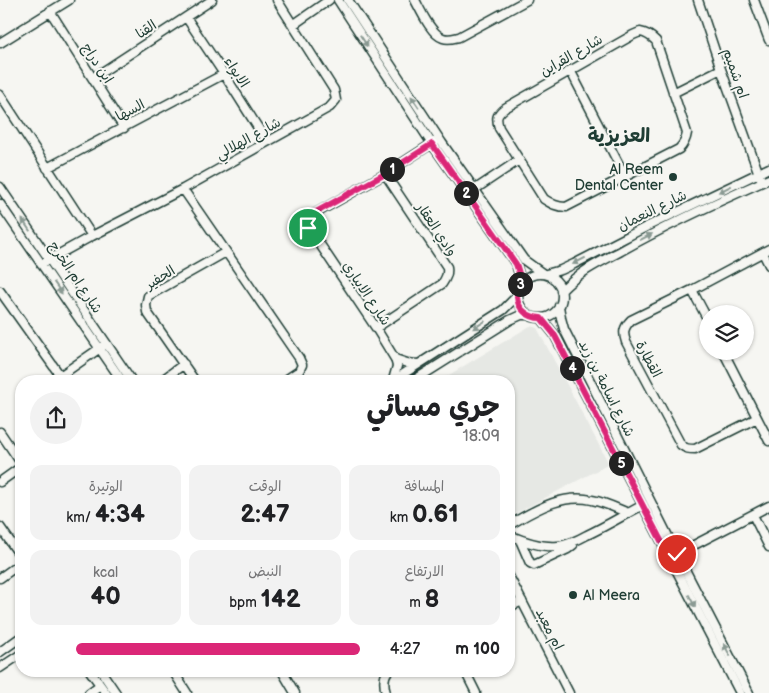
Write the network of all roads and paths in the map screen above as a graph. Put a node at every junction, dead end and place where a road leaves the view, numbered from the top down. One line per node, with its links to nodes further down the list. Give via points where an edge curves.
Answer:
1 (68, 0): 11 (street)
2 (212, 0): 12 (street, القنا)
3 (277, 0): 13 (street, شارع الهلالي)
4 (329, 0): 13 (street)
5 (338, 0): 25 (street, one-way to 25)
6 (348, 0): 23 (street, one-way to 6)
7 (415, 0): 8 (street, via 434,33 450,40)
8 (527, 0)
9 (699, 0): 16 (street, ام شميم)
10 (754, 0): 14 (street)
11 (50, 11): 15 (street); 19 (street, ابن دراج)
12 (186, 17): 18 (street, الابواء); 19 (street, القنا)
13 (293, 25): 24 (street, شارع الهلالي, via 334,90 336,100 330,107)
14 (769, 40)
15 (0, 43)
16 (720, 69): 20 (street); 29 (street, ام شميم)
17 (570, 70): 20 (street, شارع القراين, via 633,34 645,33 656,41); 26 (street, شارع القراين, via 499,112 499,128); 31 (street)
18 (224, 74): 22 (street, السها); 24 (street, الابواء)
19 (93, 78): 22 (street, ابن دراج)
20 (673, 93): 31 (street, شارع القراين, via 687,133 684,145)
21 (0, 95): 27 (street)
22 (124, 128): 27 (street, السها)
23 (440, 139): 25 (street, شارع الابياري); 34 (street)
24 (266, 142): 35 (street, شارع الهلالي)
25 (432, 144): 30 (street, شارع الابياري); 36 (street)
26 (519, 160): 31 (street, شارع القراين, via 544,199 558,207 566,207); 34 (street)
27 (47, 168): 38 (street)
28 (769, 168): 29 (street, شارع النعمان)
29 (758, 173): 32 (street, ام شميم); 44 (street, شارع النعمان, one-way to 44, via 574,264)
30 (385, 174): 54 (street, وادي العقار, via 447,267 448,274 442,284); 54 (street, شارع الابياري, via 309,216 307,221 308,228)
31 (625, 176)
32 (765, 181): 48 (street, شارع النعمان, one-way to 32, via 580,273 644,238)
33 (0, 187): 41 (street, شارع ام الخرج, one-way to 33)
34 (474, 189): 36 (street); 44 (street, via 524,260)
35 (183, 190): 38 (street, شارع الهلالي); 40 (street)
36 (467, 195): 45 (street, via 516,264)
37 (0, 204): 42 (street, شارع ام الخرج)
38 (92, 236): 41 (street, شارع الهلالي)
39 (766, 251): 43 (street); 46 (street, القطارة)
40 (226, 252): 58 (street, الحفير, via 148,296 147,312); 66 (street, via 299,358 302,365)
41 (49, 259): 42 (street, شارع الهلالي); 55 (street, شارع ام الخرج)
42 (42, 264): 55 (street, شارع ام الخرج, one-way to 55)
43 (769, 265)
44 (544, 274): 45 (street, via 530,276); 48 (street, via 556,281)
45 (520, 284): 49 (street)
46 (692, 290): 50 (street); 70 (street, القطارة, via 630,320 624,329 626,342 685,448 695,449)
47 (0, 291): 60 (street)
48 (561, 291): 51 (street)
49 (517, 296): 52 (street, via 520,306); 59 (street, one-way to 59, via 503,310)
50 (700, 305)
51 (559, 306): 53 (street, via 552,314); 87 (street, شارع اسامة بن زيد, via 564,329)
52 (528, 314): 53 (street); 69 (street, via 510,320)
53 (541, 318): 76 (street, شارع اسامة بن زيد, via 554,334)
54 (376, 328): 56 (street, شارع الابياري)
55 (103, 346): 61 (street); 62 (street, شارع ام الخرج); 63 (street, شارع ام الخرج)
56 (396, 359): 59 (street); 67 (street)
57 (728, 360): 70 (street)
58 (184, 364): 64 (street); 65 (street, الحفير)
59 (418, 364): 68 (street)
60 (60, 375)
61 (66, 375)
62 (119, 375)
63 (127, 375)
64 (169, 375)
65 (191, 375)
66 (293, 375)
67 (394, 375)
68 (402, 375)
69 (425, 375)
70 (757, 418): 72 (street)
71 (0, 432): 73 (street)
72 (769, 441)
73 (15, 454)
74 (15, 471): 75 (street)
75 (0, 482)
76 (643, 506): 78 (street); 87 (street, شارع اسامة بن زيد)
77 (769, 506): 79 (street)
78 (628, 513): 80 (street, via 580,498 548,504); 84 (street)
79 (752, 515): 85 (street); 87 (street)
80 (515, 522)
81 (0, 527): 86 (street)
82 (515, 537): 83 (street)
83 (520, 540): 84 (street, via 557,546); 84 (street, via 534,565 568,549)
84 (576, 541)
85 (769, 547)
86 (15, 548)
87 (673, 556): 114 (street, شارع اسامة بن زيد, one-way to 114); 115 (street, شارع اسامة بن زيد, one-way to 87)
88 (15, 567): 89 (street)
89 (0, 578)
90 (515, 588): 91 (street, ام معبد)
91 (522, 601): 92 (street); 113 (street, ام معبد)
92 (515, 604)
93 (15, 642): 95 (street)
94 (0, 644): 95 (street)
95 (12, 644): 96 (street)
96 (0, 652)
97 (15, 658): 98 (street)
98 (0, 668)
99 (94, 677): 105 (street)
100 (105, 677): 108 (street)
101 (177, 677): 109 (street)
102 (286, 677): 110 (street)
103 (385, 677): 111 (street)
104 (468, 677): 112 (street)
105 (100, 685): 106 (street); 107 (street)
106 (89, 693)
107 (106, 693)
108 (116, 693)
109 (187, 693)
110 (295, 693)
111 (386, 693)
112 (476, 693)
113 (568, 693)
114 (740, 693)
115 (749, 693)

